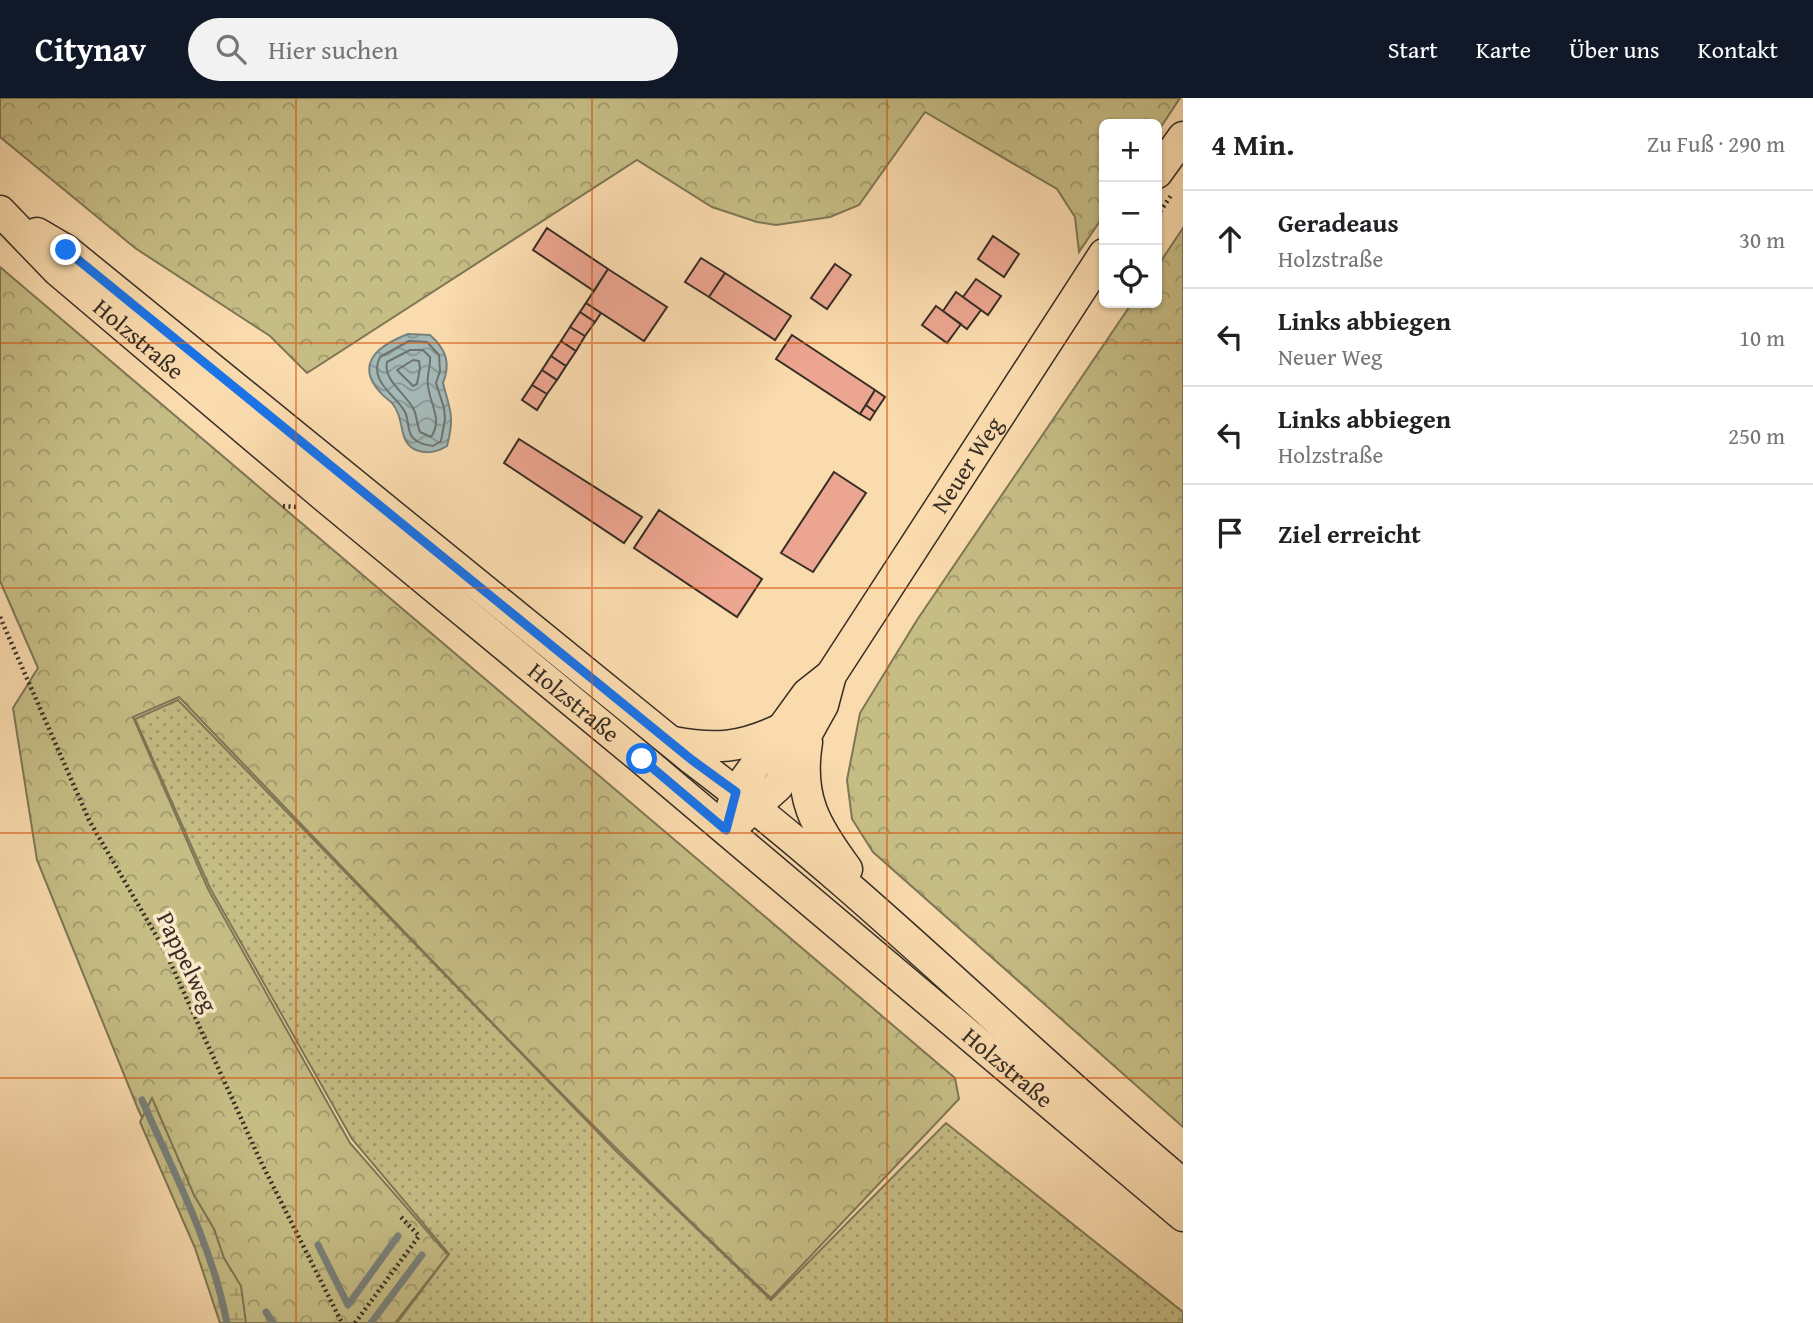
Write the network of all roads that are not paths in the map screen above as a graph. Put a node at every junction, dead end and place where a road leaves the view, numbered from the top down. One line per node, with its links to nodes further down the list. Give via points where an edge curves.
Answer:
1 (1183, 137): 2 (main road)
2 (1162, 166)
3 (0, 211): 6 (main road, Holzstraße, via 76,259); 8 (main road, Holzstraße, via 68,280)
4 (1099, 262): 5 (main road, Neuer Weg, via 831,675 823,705)
5 (795, 730): 6 (main road, via 718,748); 7 (main road, Neuer Weg); 9 (main road, via 809,808 828,844)
6 (670, 741): 7 (main road, Holzstraße)
7 (746, 800): 8 (main road, Neuer Weg); 9 (main road, Holzstraße)
8 (726, 830): 11 (main road, Holzstraße)
9 (876, 909): 10 (main road, Holzstraße)
10 (1183, 1184)
11 (1183, 1216)

